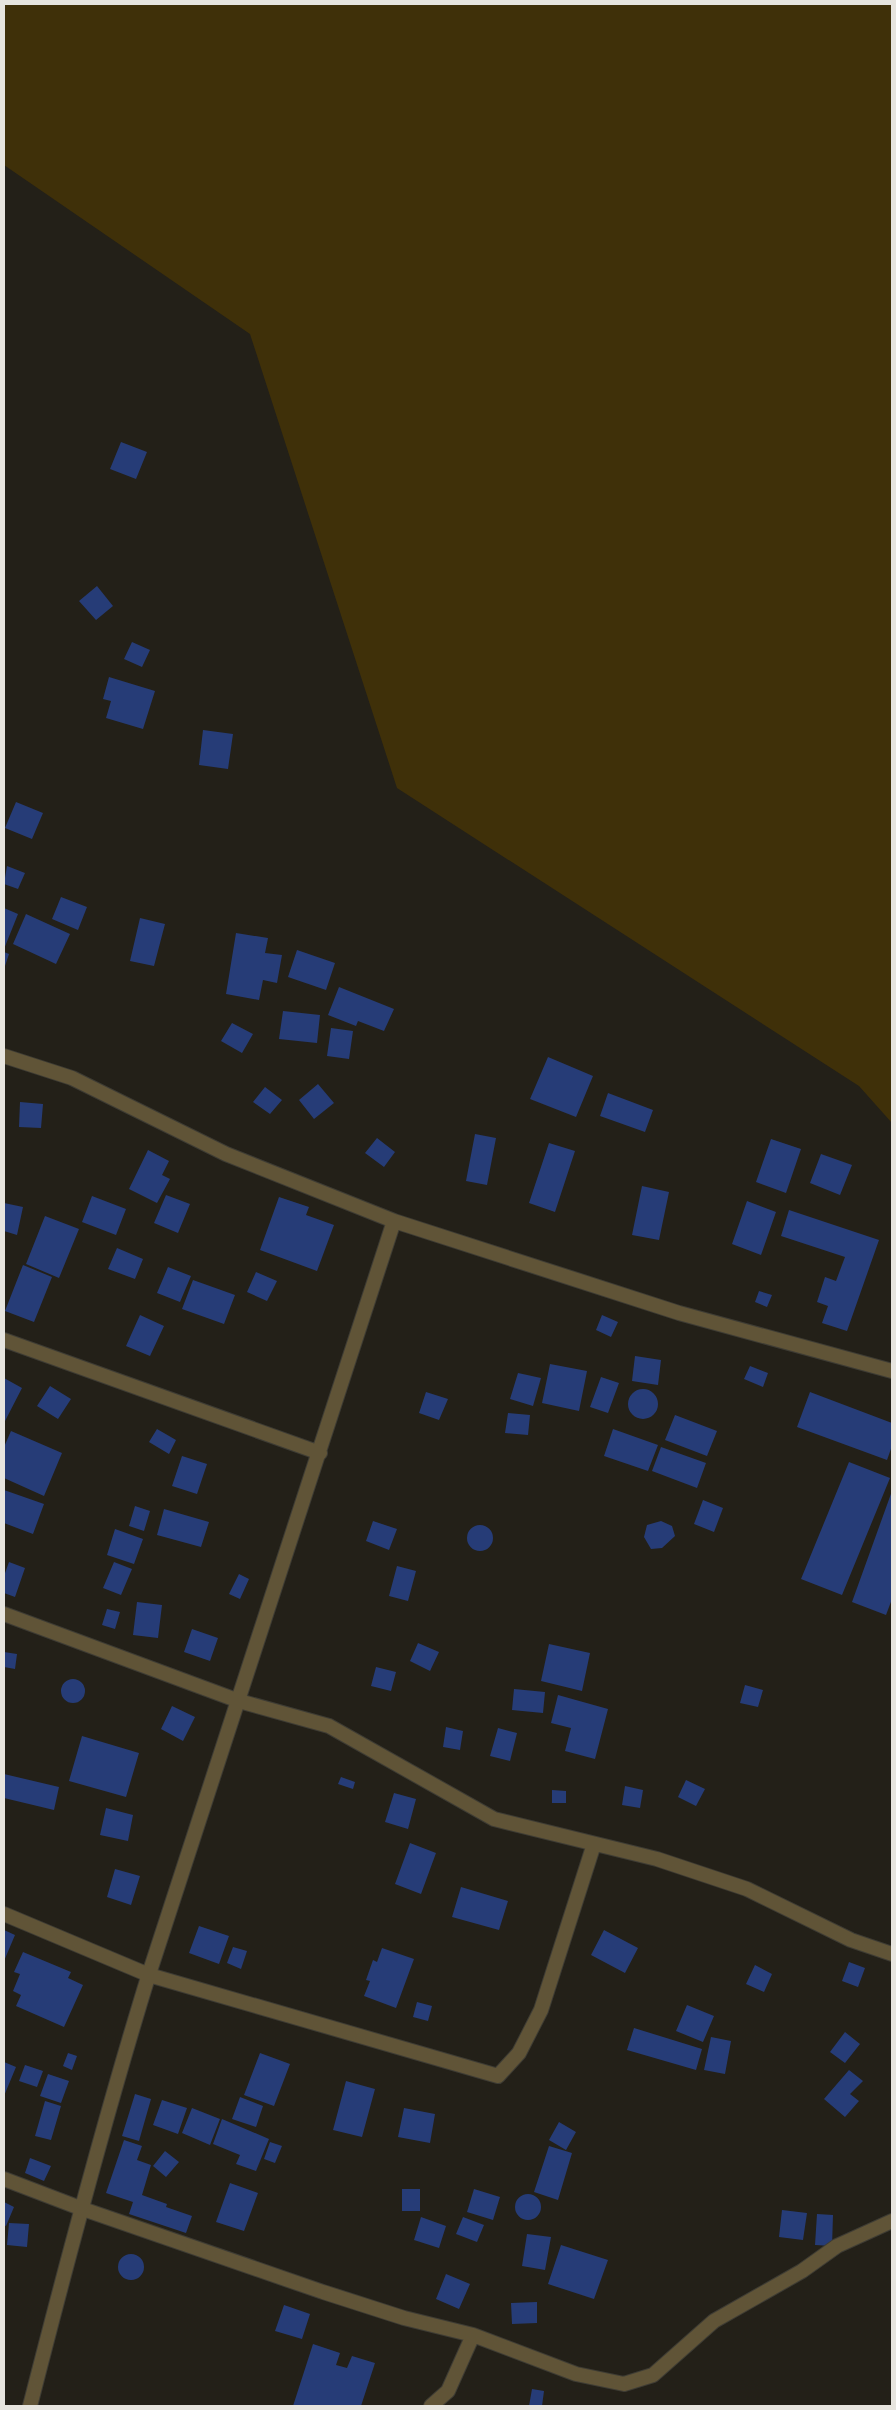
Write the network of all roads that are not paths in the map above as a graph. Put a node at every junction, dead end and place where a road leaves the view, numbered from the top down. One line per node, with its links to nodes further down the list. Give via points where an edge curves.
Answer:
1 (4, 1056): 2 (street, via 72,1078 226,1154)
2 (394, 1221): 4 (street, via 679,1313); 5 (street)
3 (4, 1340): 5 (street)
4 (892, 1371)
5 (320, 1453): 7 (street)
6 (4, 1614): 7 (street)
7 (239, 1701): 8 (street, via 330,1726 494,1819); 11 (street)
8 (594, 1844): 10 (street, via 657,1859 747,1889 851,1940); 11 (street, via 541,2010 519,2053 498,2076)
9 (4, 1914): 11 (street)
10 (892, 1954)
11 (149, 1975): 13 (street)
12 (4, 2178): 13 (street)
13 (80, 2208): 15 (street, via 322,2292 404,2318); 16 (street)
14 (892, 2221): 15 (street, via 837,2246 802,2271 714,2321 653,2375 624,2384 576,2374)
15 (473, 2335): 17 (street, via 448,2391)
16 (30, 2406)
17 (431, 2406)

